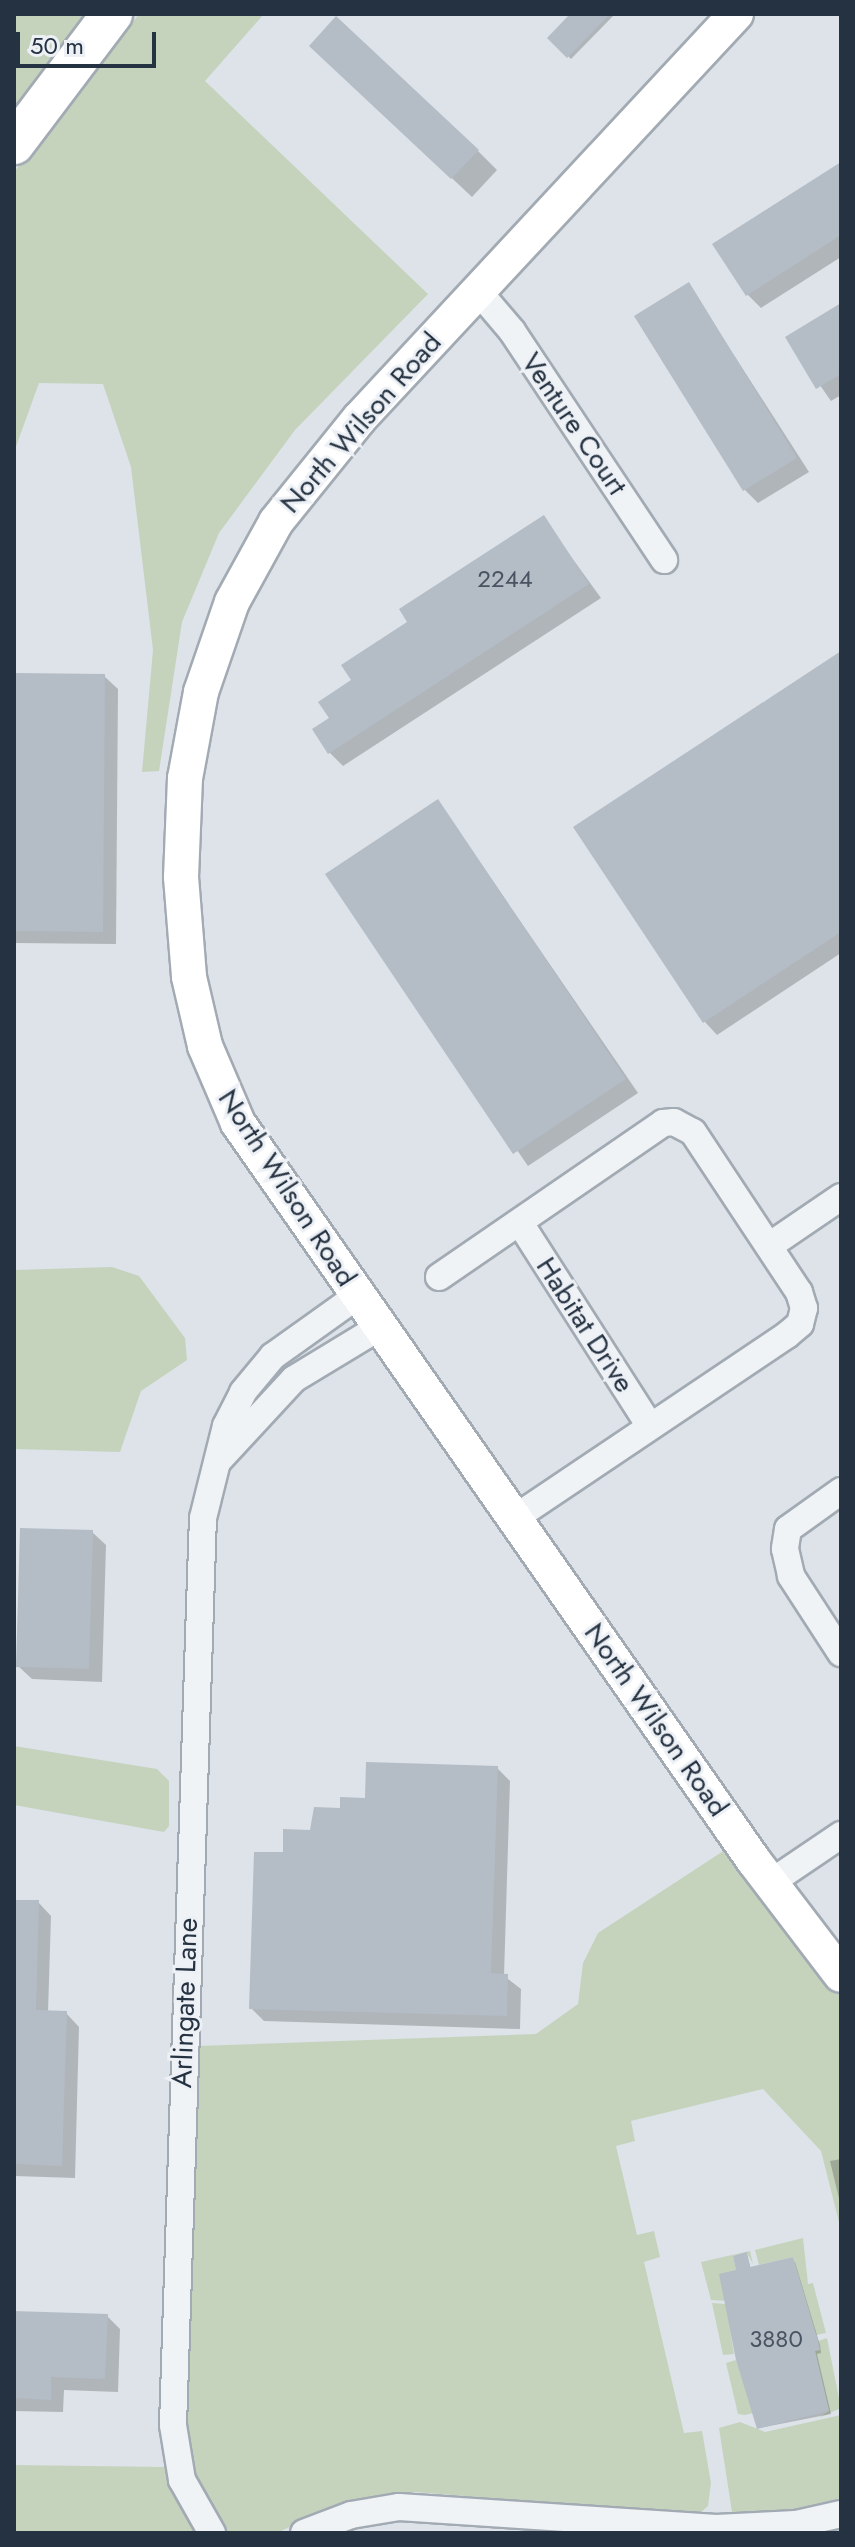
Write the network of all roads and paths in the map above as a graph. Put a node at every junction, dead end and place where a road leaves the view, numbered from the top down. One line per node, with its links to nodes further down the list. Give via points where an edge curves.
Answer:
1 (112, 14): 3 (highway)
2 (736, 14): 4 (main road, North Wilson Road)
3 (14, 144)
4 (478, 291): 5 (street, Venture Court, via 512,331); 10 (main road, North Wilson Road, via 319,464 276,522 242,582 216,646 201,692 185,778 183,918 205,1046 238,1123)
5 (664, 560)
6 (841, 1197): 8 (street)
7 (520, 1223): 8 (street, via 663,1123 674,1122 693,1132); 9 (street); 12 (street, Habitat Drive)
8 (769, 1246): 12 (street, via 799,1292 804,1308 800,1324)
9 (439, 1277)
10 (357, 1296): 11 (main road, North Wilson Road); 13 (street, Arlingate Lane, via 273,1356 243,1392)
11 (380, 1327): 13 (street, via 293,1380); 15 (main road, North Wilson Road)
12 (650, 1426): 15 (street)
13 (214, 1465): 21 (street, Arlingate Lane, via 203,1518 196,1612 173,2425 182,2480)
14 (841, 1491): 16 (street, via 788,1529 791,1576)
15 (515, 1518): 18 (main road, North Wilson Road)
16 (841, 1653)
17 (841, 1835): 18 (street)
18 (770, 1883): 19 (main road, North Wilson Road)
19 (841, 1975)
20 (841, 2514): 22 (street, via 796,2524 716,2528 399,2507 351,2515)
21 (212, 2533)
22 (304, 2533)

